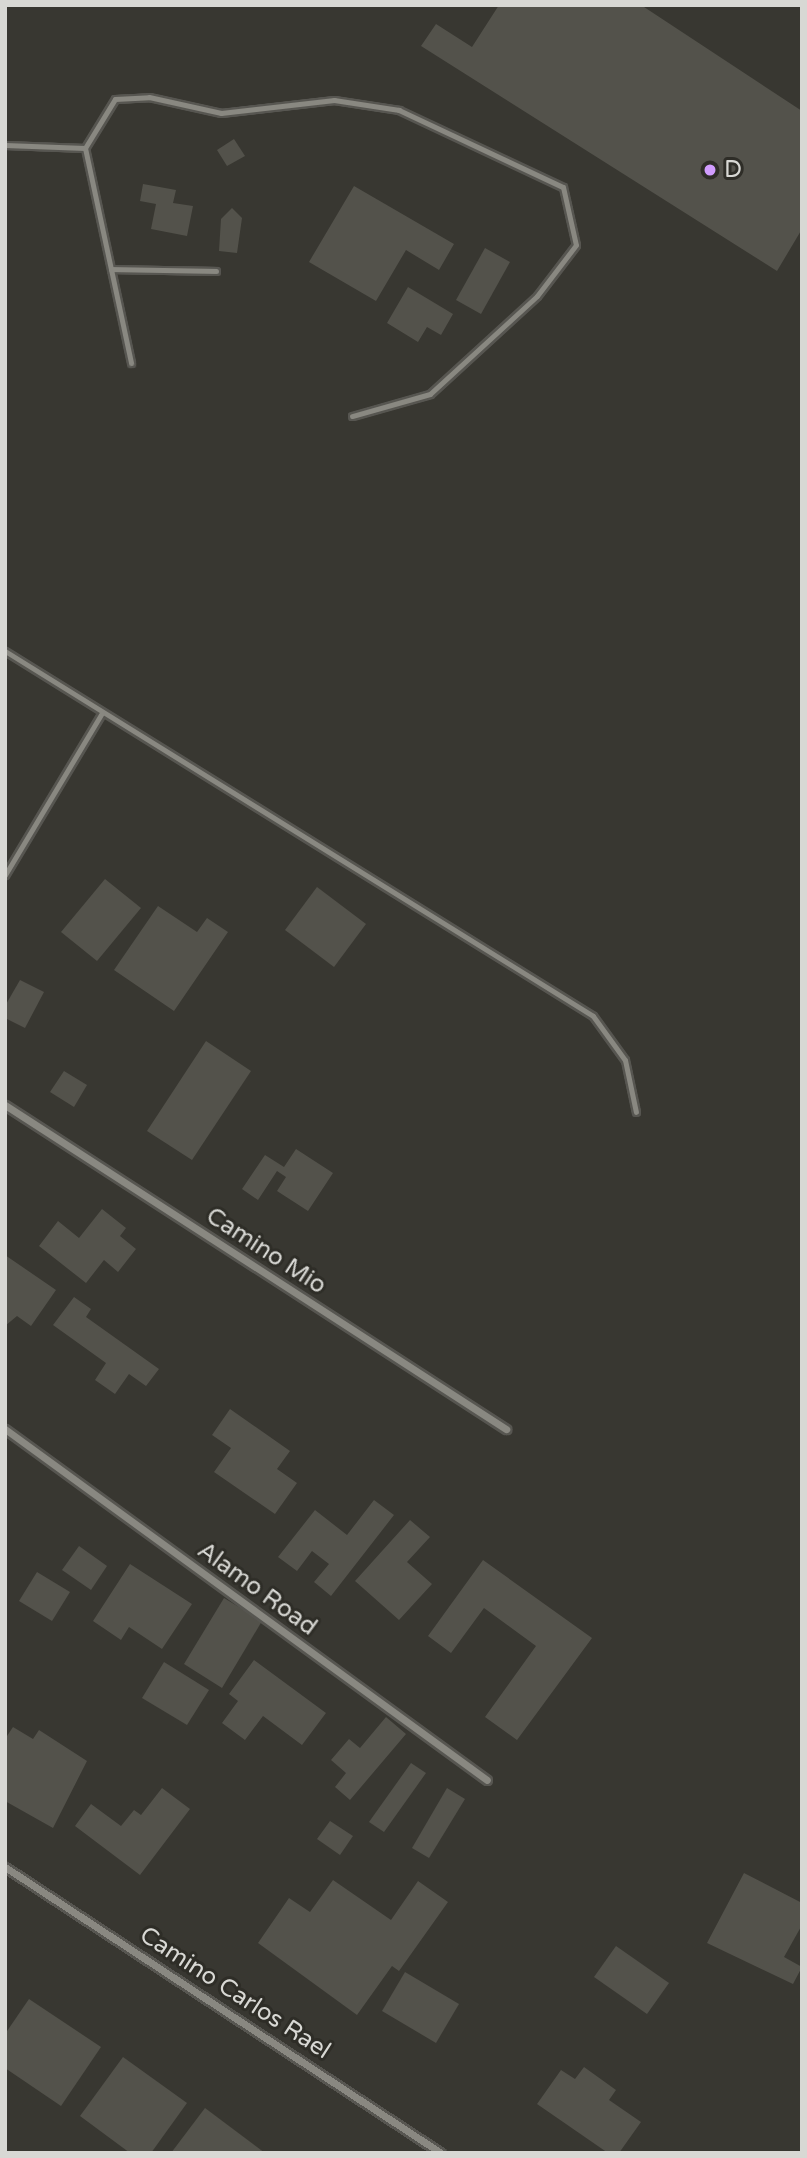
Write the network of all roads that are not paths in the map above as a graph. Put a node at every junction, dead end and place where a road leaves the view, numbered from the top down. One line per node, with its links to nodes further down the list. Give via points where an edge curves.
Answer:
1 (5, 145): 2 (lane)
2 (85, 148): 3 (lane); 6 (lane, via 115,99 149,97 221,113 334,100 399,110 563,187 576,245 537,296 430,394)
3 (111, 270): 4 (lane); 5 (lane)
4 (216, 271)
5 (131, 363)
6 (352, 416)
7 (5, 651): 8 (lane)
8 (102, 713): 9 (lane); 11 (lane, via 593,1016 625,1060)
9 (5, 875)
10 (5, 1105): 13 (street, Camino Mio)
11 (636, 1112)
12 (5, 1429): 14 (street, Alamo Road)
13 (506, 1429)
14 (487, 1780)
15 (5, 1867): 16 (street, Camino Carlos Rael)
16 (441, 2153)

